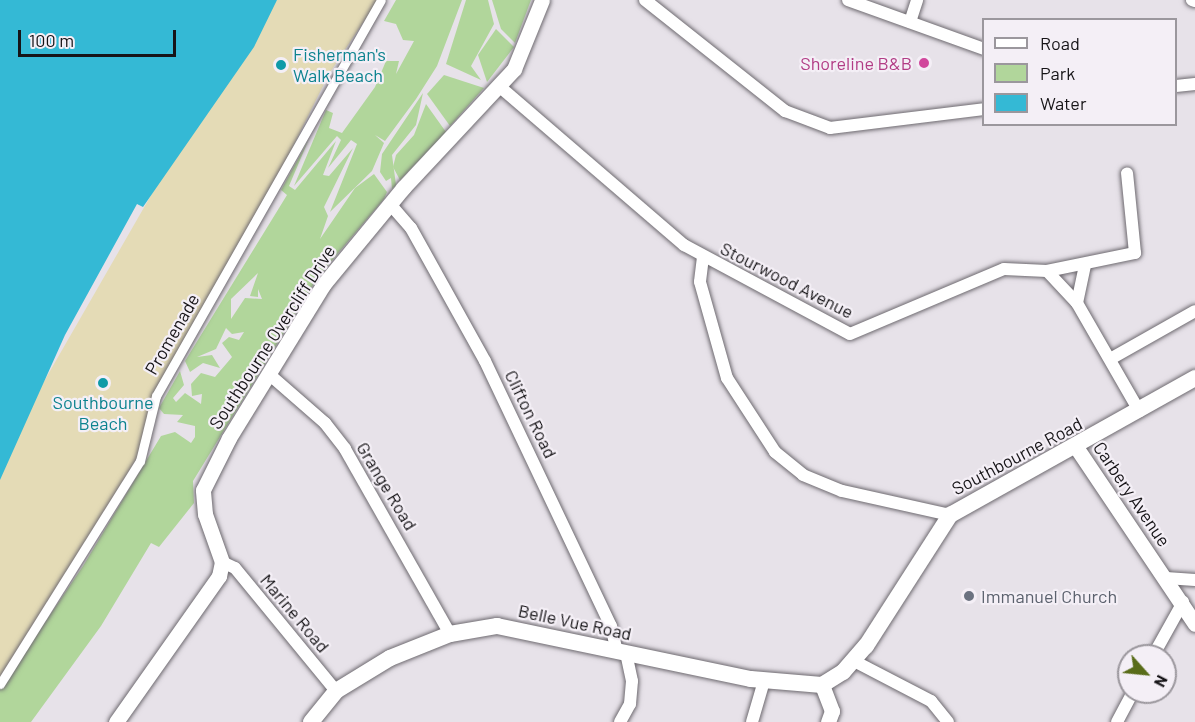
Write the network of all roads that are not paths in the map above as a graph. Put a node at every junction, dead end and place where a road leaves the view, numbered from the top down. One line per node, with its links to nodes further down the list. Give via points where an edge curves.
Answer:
1 (381, 0): 35 (street, Promenade, via 156,396 140,461)
2 (542, 0): 9 (street, Southbourne Overcliff Drive, via 524,49)
3 (645, 0): 11 (street, via 785,111 830,128)
4 (848, 0): 6 (street)
5 (917, 0): 6 (street)
6 (910, 22): 7 (street)
7 (982, 49)
8 (1195, 84): 10 (street)
9 (499, 86): 13 (street, Southbourne Overcliff Drive); 14 (street, Stourwood Avenue)
10 (1177, 86)
11 (982, 109)
12 (1127, 173): 15 (street, via 1135,253)
13 (390, 204): 20 (street, Southbourne Overcliff Drive, via 323,285); 32 (street, Clifton Road, via 416,236 485,361)
14 (703, 257): 16 (street, Stourwood Avenue, via 850,334 1004,269); 24 (street, via 700,282 727,378 775,452 803,475 842,491)
15 (1085, 265): 16 (street, via 1070,262); 17 (street)
16 (1047, 271): 17 (street)
17 (1077, 303): 19 (street)
18 (1195, 310): 19 (street)
19 (1112, 358): 22 (street)
20 (270, 375): 25 (street, Southbourne Overcliff Drive, via 203,490 205,514); 30 (street, Grange Road, via 325,423 345,449)
21 (1195, 378): 22 (main road, Southbourne Road)
22 (1139, 411): 23 (main road, Southbourne Road)
23 (1076, 447): 24 (main road, Southbourne Road); 26 (street, Carbery Avenue)
24 (950, 515): 33 (main road, Southbourne Road)
25 (222, 562): 37 (street, Marine Road, via 235,568); 39 (street, via 208,593)
26 (1166, 578): 27 (street); 28 (street, Carbery Avenue)
27 (1195, 580)
28 (1183, 602): 29 (street, Carbery Avenue); 31 (street)
29 (1195, 624)
30 (450, 633): 32 (main road, Belle Vue Road, via 521,628); 37 (main road, Belle Vue Road, via 390,658)
31 (1160, 644)
32 (621, 652): 34 (main road, Belle Vue Road); 41 (street, Clifton Road, via 632,681 630,704)
33 (854, 661): 36 (main road, Southbourne Road); 44 (street, via 931,701)
34 (764, 681): 36 (main road, Belle Vue Road); 42 (street)
35 (0, 684)
36 (822, 685): 43 (street, via 832,711)
37 (336, 691): 40 (main road, Belle Vue Road)
38 (1127, 704): 45 (street)
39 (116, 722)
40 (311, 722)
41 (620, 722)
42 (752, 722)
43 (828, 722)
44 (948, 722)
45 (1117, 722)

